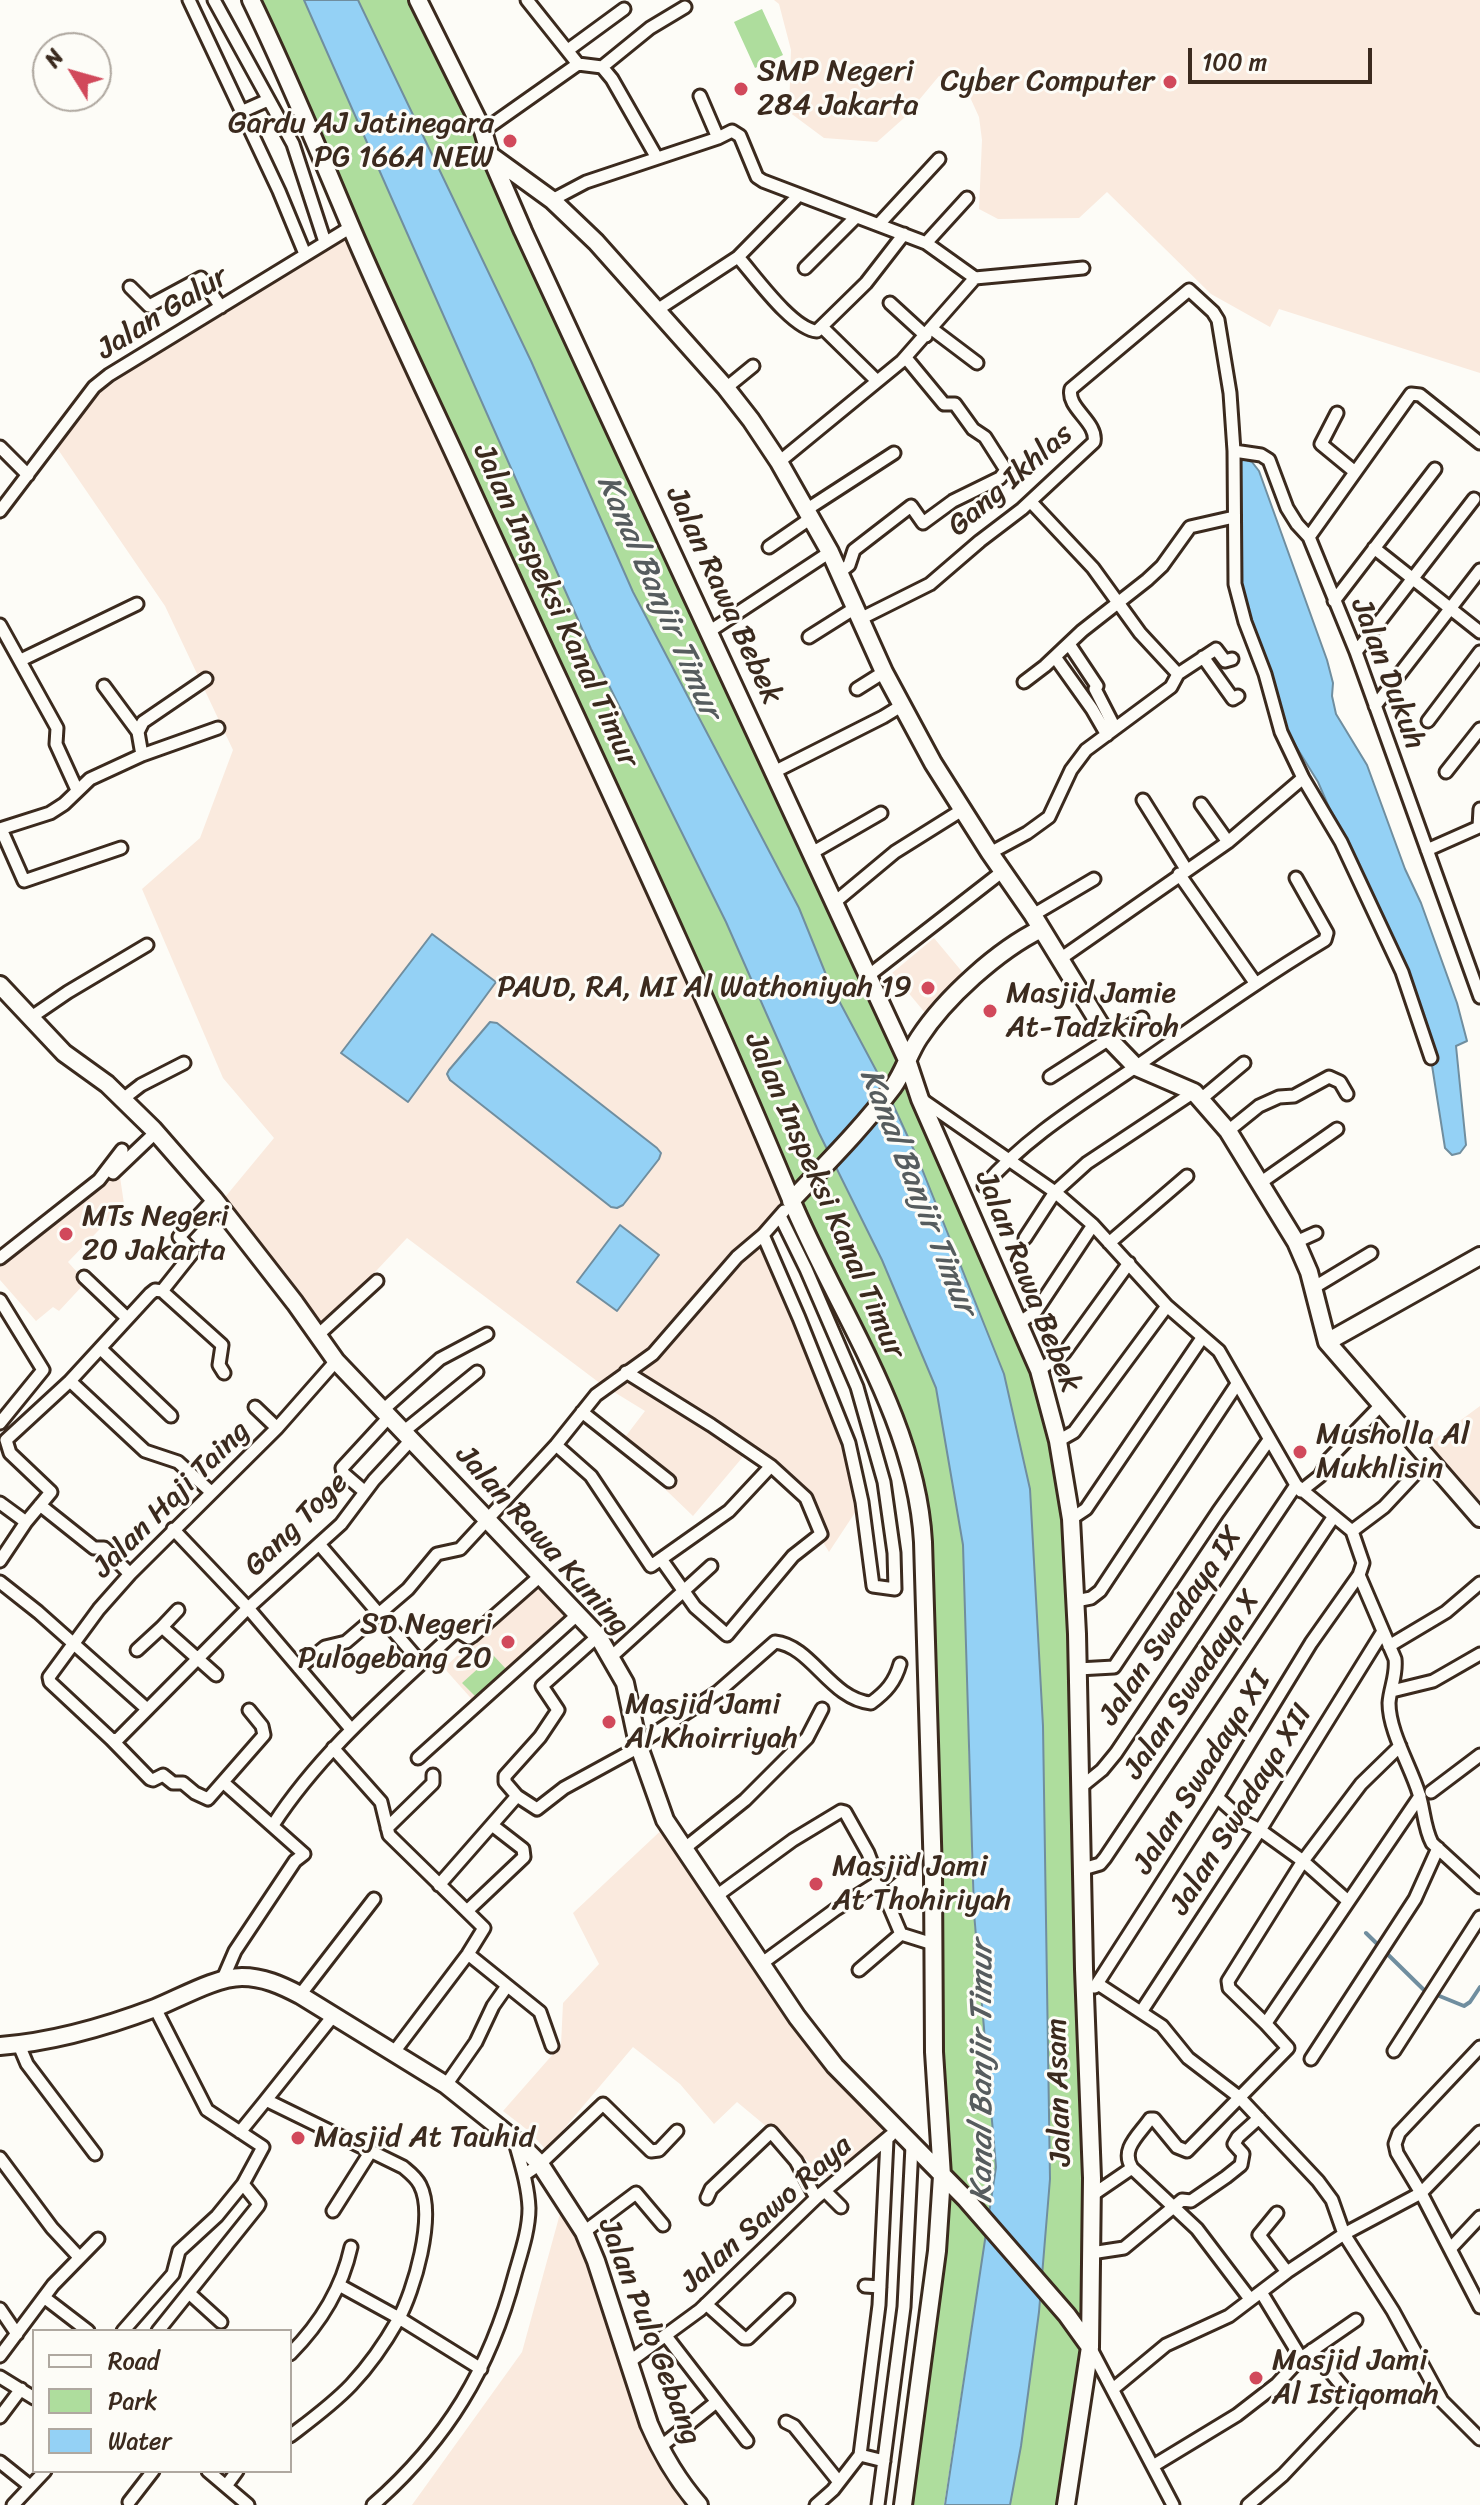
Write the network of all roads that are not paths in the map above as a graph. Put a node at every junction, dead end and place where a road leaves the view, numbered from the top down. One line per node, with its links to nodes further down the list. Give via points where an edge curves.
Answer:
1 (189, 0): 13 (street)
2 (214, 0): 12 (street)
3 (251, 0): 24 (street, Jalan Inspeksi Kanal Timur)
4 (418, 0): 14 (street, Jalan Rawa Bebek)
5 (527, 0): 8 (street)
6 (685, 7): 10 (street)
7 (624, 9): 8 (street)
8 (568, 50): 9 (street)
9 (578, 64): 10 (street); 14 (street)
10 (602, 67): 17 (street)
11 (700, 96): 15 (street)
12 (268, 100): 13 (street); 26 (street, via 293,144)
13 (241, 112): 28 (street)
14 (483, 131): 16 (street, Jalan Rawa Bebek)
15 (718, 138): 17 (street); 19 (street, via 736,132 757,177)
16 (490, 155): 21 (street); 71 (street, Jalan Rawa Bebek)
17 (657, 158): 21 (street, via 586,182)
18 (939, 159): 23 (street)
19 (798, 196): 22 (street); 29 (street)
20 (967, 198): 27 (street)
21 (552, 200): 36 (street)
22 (856, 217): 23 (street); 30 (street)
23 (879, 224): 25 (street)
24 (351, 227): 26 (street, Jalan Galur); 148 (street, Jalan Inspeksi Kanal Timur, via 717,1026)
25 (904, 234): 27 (street); 37 (street)
26 (325, 242): 28 (street, Jalan Galur)
27 (926, 243): 32 (street)
28 (305, 254): 35 (street, Jalan Galur)
29 (738, 257): 36 (street); 37 (street, via 791,316 812,331)
30 (805, 268)
31 (1083, 268): 32 (street)
32 (975, 278): 38 (street)
33 (130, 287): 35 (street, via 149,306 201,278)
34 (890, 303): 38 (street)
35 (221, 307): 52 (street, Jalan Galur, via 94,387)
36 (657, 310): 43 (street)
37 (822, 327): 42 (street)
38 (929, 333): 39 (street); 40 (street)
39 (906, 358): 42 (street); 63 (street, via 945,405 955,404 985,437 1006,470 923,523 911,506 854,550)
40 (977, 363)
41 (753, 366): 43 (street)
42 (877, 381): 49 (street)
43 (726, 388): 49 (street)
44 (1337, 413): 51 (street, via 1321,444)
45 (1480, 443): 51 (street, via 1415,393)
46 (0, 447): 52 (street)
47 (1234, 451): 54 (street, Gang Ikhlas, via 1218,320 1189,290 1071,389 1070,398 1096,438); 57 (street); 58 (street, Jalan Dukuh, via 1269,460 1287,508)
48 (894, 453): 56 (street)
49 (779, 462): 56 (street)
50 (1435, 469): 60 (street)
51 (1355, 472): 58 (street)
52 (28, 475): 55 (street, Jalan Galur)
53 (1474, 499): 64 (street)
54 (1031, 502): 66 (street, via 1093,568); 69 (street, Gang Ikhlas, via 930,584)
55 (0, 511)
56 (809, 514): 59 (street); 61 (street)
57 (1234, 517): 66 (street, via 1190,527 1162,566); 98 (street, via 1239,602 1281,732)
58 (1309, 537): 65 (street, Jalan Dukuh)
59 (769, 547)
60 (1374, 548): 64 (street); 65 (street)
61 (830, 552): 63 (street); 71 (street)
62 (1480, 570): 68 (street)
63 (840, 572): 69 (street)
64 (1413, 579): 68 (street); 75 (street)
65 (1334, 601): 75 (street, Jalan Dukuh)
66 (1117, 603): 74 (street); 82 (street)
67 (137, 604): 80 (street)
68 (1451, 609): 72 (street); 89 (street)
69 (857, 613): 73 (street, Gang Ikhlas); 81 (street)
70 (0, 625): 80 (street)
71 (710, 631): 97 (street, Jalan Rawa Bebek)
72 (1480, 632)
73 (809, 637)
74 (1069, 644): 77 (street); 94 (street, via 1097,686)
75 (1356, 652): 89 (street, Jalan Dukuh)
76 (1480, 652): 90 (street)
77 (1055, 657): 84 (street); 94 (street)
78 (1203, 657): 79 (street, via 1216,649 1225,661); 82 (street); 87 (street, via 1233,699)
79 (1232, 659)
80 (21, 660): 99 (street, via 57,728 56,744)
81 (884, 672): 86 (street); 88 (street)
82 (1178, 674): 94 (street, via 1171,687)
83 (206, 679): 93 (street, via 143,722)
84 (1024, 682)
85 (104, 686): 93 (street)
86 (857, 689)
87 (1238, 696)
88 (901, 706): 97 (street); 103 (street)
89 (1375, 706): 109 (street, Jalan Dukuh)
90 (1428, 721)
91 (218, 728): 95 (street)
92 (1480, 729): 96 (street)
93 (138, 732): 95 (street)
94 (1111, 732): 110 (street, via 1078,760 1049,817)
95 (142, 755): 99 (street)
96 (1446, 772)
97 (772, 773): 111 (street, Jalan Rawa Bebek)
98 (1303, 778): 107 (street); 127 (street, via 1341,842 1402,972)
99 (77, 790): 106 (street, via 50,813)
100 (1143, 800): 113 (street)
101 (1201, 804): 107 (street)
102 (1480, 809): 105 (street)
103 (962, 810): 110 (street); 116 (street, via 895,852)
104 (881, 813): 111 (street)
105 (1480, 828): 109 (street)
106 (0, 829): 108 (street, via 24,881)
107 (1228, 842): 113 (street)
108 (121, 848)
109 (1427, 850): 123 (street, Jalan Dukuh)
110 (990, 853): 112 (street)
111 (810, 854): 116 (street, Jalan Rawa Bebek)
112 (1003, 871): 117 (street); 120 (street)
113 (1182, 872): 119 (street); 121 (street)
114 (1296, 878): 121 (street, via 1327,933 1325,940)
115 (1094, 879): 117 (street)
116 (835, 902): 120 (street, Jalan Rawa Bebek)
117 (1037, 922): 119 (street); 128 (street, via 953,998)
118 (147, 945): 124 (street)
119 (1060, 959): 126 (street)
120 (868, 976): 128 (street, Jalan Rawa Bebek)
121 (1256, 984): 131 (street)
122 (0, 985): 124 (street, Jalan Rawa Kuning)
123 (1480, 997)
124 (30, 1018): 135 (street, Jalan Rawa Kuning, via 64,1053)
125 (1142, 1018): 126 (street)
126 (1109, 1039): 131 (street); 132 (street)
127 (1431, 1058)
128 (907, 1060): 136 (street, Jalan Rawa Bebek); 148 (street, via 894,1085)
129 (184, 1063): 135 (street)
130 (1244, 1063): 134 (street)
131 (1136, 1067): 134 (street); 141 (street, via 1054,1121)
132 (1050, 1077)
133 (1347, 1094): 138 (street, via 1329,1077 1294,1096 1259,1106)
134 (1197, 1096): 138 (street); 146 (street, via 1087,1163)
135 (123, 1099): 139 (street, Jalan Rawa Kuning)
136 (920, 1099): 141 (street); 167 (street, Jalan Rawa Bebek)
137 (1337, 1129): 144 (street)
138 (1228, 1131): 144 (street)
139 (156, 1132): 143 (street); 147 (street, Jalan Rawa Kuning)
140 (122, 1150): 158 (street, via 99,1180)
141 (1008, 1159): 145 (street); 146 (street)
142 (1187, 1176): 155 (street)
143 (108, 1179)
144 (1260, 1183): 154 (street)
145 (984, 1186)
146 (1055, 1192): 150 (street); 153 (street)
147 (214, 1199): 163 (street, via 179,1237 193,1252); 169 (street, Jalan Rawa Kuning)
148 (791, 1201): 149 (street); 271 (street, Jalan Inspeksi Kanal Timur, via 904,1444 918,1492)
149 (780, 1216): 152 (street); 152 (street, via 857,1387 884,1482 895,1589 873,1586 849,1443)
150 (1093, 1225): 155 (street); 167 (street, via 1036,1311)
151 (1316, 1233): 154 (street)
152 (763, 1235): 176 (street, via 737,1257 653,1354)
153 (1025, 1238)
154 (1296, 1242): 162 (street)
155 (1109, 1243): 159 (street)
156 (1371, 1253): 162 (street)
157 (1480, 1256): 171 (street)
158 (0, 1258)
159 (1129, 1263): 165 (street); 174 (street, via 1064,1353)
160 (84, 1277): 166 (street)
161 (377, 1281): 169 (street)
162 (1313, 1288): 171 (street)
163 (162, 1291): 166 (street, via 153,1291); 177 (street, via 221,1344 219,1365)
164 (0, 1302): 185 (street, via 43,1370)
165 (1167, 1306): 170 (street); 189 (street, via 1074,1432)
166 (126, 1317): 172 (street)
167 (1018, 1324): 174 (street, Jalan Rawa Bebek)
168 (487, 1334): 183 (street, via 440,1359)
169 (318, 1335): 173 (street, Jalan Rawa Kuning)
170 (1202, 1338): 179 (street, via 1219,1351); 202 (street, via 1086,1509)
171 (1327, 1342): 180 (street)
172 (101, 1349): 178 (street); 184 (street)
173 (336, 1361): 183 (street, Jalan Rawa Kuning); 186 (street, Jalan Haji Taing)
174 (1039, 1370): 189 (street, Jalan Rawa Bebek)
175 (477, 1372): 187 (street)
176 (626, 1372): 182 (street); 193 (street)
177 (224, 1373)
178 (70, 1381): 190 (street); 196 (street, via 145,1451 178,1462)
179 (1237, 1384): 188 (street); 217 (street, via 1100,1591)
180 (1381, 1405): 192 (street); 195 (street, Jalan Swadaya IX, via 1329,1459 1320,1476)
181 (255, 1407): 186 (street)
182 (582, 1412): 191 (street); 194 (street)
183 (386, 1414): 187 (street, Jalan Rawa Kuning); 197 (street, via 342,1468)
184 (171, 1416)
185 (0, 1423)
186 (277, 1428): 196 (street, Jalan Haji Taing)
187 (407, 1436): 197 (street, Gang Toge); 203 (street, Jalan Rawa Kuning)
188 (1269, 1440): 195 (street); 234 (street, via 1114,1667)
189 (1058, 1441): 202 (street, Jalan Rawa Bebek)
190 (3, 1442): 199 (street, via 51,1492)
191 (556, 1445): 203 (street); 208 (street, via 591,1476 649,1564)
192 (1429, 1459): 201 (street); 206 (street, via 1384,1507)
193 (771, 1466): 208 (street, via 729,1511); 216 (street, via 806,1498 821,1534 793,1556 727,1635)
194 (669, 1481)
195 (1298, 1488): 200 (street); 249 (street, Jalan Swadaya IX, via 1116,1753)
196 (211, 1492): 205 (street, Jalan Haji Taing)
197 (365, 1492): 207 (street, Gang Toge)
198 (0, 1503): 204 (street)
199 (40, 1505): 204 (street); 211 (street, via 94,1548 102,1546)
200 (1334, 1516): 206 (street); 261 (street, Jalan Swadaya X, via 1105,1858)
201 (1480, 1518)
202 (1071, 1519): 217 (street, Jalan Rawa Bebek)
203 (487, 1520): 213 (street, Jalan Rawa Kuning); 220 (street, via 460,1549 437,1554)
204 (26, 1522): 209 (street)
205 (173, 1529): 211 (street, Jalan Haji Taing); 218 (street)
206 (1352, 1531): 212 (street, via 1363,1563)
207 (319, 1544): 218 (street, Gang Toge); 220 (street)
208 (661, 1559): 216 (street)
209 (0, 1561)
210 (711, 1566): 216 (street)
211 (130, 1574): 225 (street, Jalan Haji Taing)
212 (1359, 1575): 223 (street); 252 (street, Jalan Swadaya XI, via 1318,1631)
213 (539, 1577): 221 (street, Jalan Rawa Kuning); 231 (street, via 472,1636 453,1634)
214 (0, 1582): 225 (street)
215 (1480, 1583): 226 (street, via 1446,1612)
216 (683, 1589): 229 (street)
217 (1076, 1601): 234 (street, Jalan Rawa Bebek)
218 (248, 1608): 230 (street, Gang Toge); 233 (street)
219 (178, 1610): 222 (street)
220 (380, 1613): 231 (street); 233 (street, via 346,1642 325,1647)
221 (577, 1615): 224 (street, Jalan Rawa Kuning); 246 (street)
222 (162, 1627): 227 (street); 230 (street)
223 (1382, 1633): 226 (street); 256 (street, Jalan Swadaya XII)
224 (598, 1636): 229 (street, Jalan Rawa Kuning); 251 (street, via 544,1682 543,1691 558,1710 505,1776)
225 (73, 1642): 237 (street); 241 (street, Jalan Haji Taing, via 50,1682)
226 (1389, 1646): 236 (street, via 1396,1668)
227 (137, 1650)
228 (1480, 1654): 236 (street, via 1433,1681)
229 (611, 1657): 242 (street, Jalan Rawa Kuning, via 625,1683)
230 (198, 1660): 235 (street); 237 (street, Gang Toge)
231 (421, 1663): 240 (street)
232 (900, 1664): 242 (street, via 885,1693 871,1703 843,1692 793,1648 775,1642 718,1692)
233 (299, 1668): 240 (street)
234 (1078, 1672): 249 (street, Jalan Asam)
235 (216, 1675)
236 (1392, 1691): 243 (street, via 1389,1706)
237 (147, 1709): 241 (street, Gang Toge, via 117,1740)
238 (822, 1709): 257 (street, via 807,1738 745,1800)
239 (249, 1710): 248 (street, via 264,1735)
240 (351, 1729): 244 (street)
241 (111, 1739): 248 (street, via 153,1780 163,1775 206,1799)
242 (639, 1745): 251 (street, via 537,1809); 257 (street, Jalan Rawa Kuning, via 665,1820)
243 (1400, 1746): 250 (street); 260 (street, via 1361,1784)
244 (333, 1748): 253 (street); 255 (street, via 381,1802)
245 (1480, 1755): 250 (street)
246 (418, 1758)
247 (433, 1775): 255 (street, via 433,1783)
248 (224, 1783): 253 (street)
249 (1081, 1787): 261 (street, Jalan Asam)
250 (1426, 1794): 258 (street, via 1428,1835); 267 (street)
251 (517, 1796): 254 (street)
252 (1215, 1800): 256 (street); 277 (street, Jalan Swadaya XI)
253 (273, 1825): 275 (street, via 304,1854 235,1951)
254 (492, 1825): 263 (street); 268 (street, via 523,1849 524,1857)
255 (387, 1828): 263 (street)
256 (1257, 1834): 260 (street); 280 (street, Jalan Swadaya XII)
257 (685, 1848): 265 (street, Jalan Rawa Kuning)
258 (1438, 1848): 264 (street); 289 (street, via 1388,1944)
259 (903, 1862): 262 (street)
260 (1301, 1863): 267 (street); 282 (street, via 1228,1984)
261 (1083, 1869): 277 (street, Jalan Asam)
262 (879, 1882): 265 (street, via 843,1811); 270 (street); 273 (street)
263 (439, 1885): 268 (street)
264 (1480, 1887)
265 (715, 1897): 273 (street, Jalan Rawa Kuning)
266 (374, 1899): 278 (street)
267 (1345, 1905): 282 (street)
268 (467, 1911): 272 (street, via 484,1928)
269 (1480, 1917): 287 (street)
270 (901, 1934): 271 (street); 274 (street)
271 (933, 1944): 306 (street, Jalan Inspeksi Kanal Timur)
272 (468, 1954): 276 (street); 288 (street)
273 (761, 1964): 297 (street, Jalan Rawa Kuning, via 818,2045)
274 (859, 1970)
275 (222, 1981): 278 (street, Jalan Pulo Gebang, via 257,1978); 279 (street, Jalan Pulo Gebang)
276 (507, 1986): 285 (street, via 540,2012); 290 (street)
277 (1092, 1989): 280 (street); 310 (street, Jalan Asam)
278 (300, 1995): 281 (street, Jalan Pulo Gebang)
279 (155, 2008): 283 (street, Jalan Pulo Gebang); 295 (street, via 207,2110)
280 (1141, 2012): 291 (street)
281 (333, 2016): 288 (street, Jalan Pulo Gebang); 292 (street)
282 (1266, 2024): 291 (street, via 1289,2047)
283 (19, 2045): 284 (street, Jalan Pulo Gebang); 301 (street, via 27,2064)
284 (0, 2046)
285 (552, 2046)
286 (1480, 2047): 308 (street, via 1399,2133 1397,2153)
287 (1394, 2051)
288 (394, 2052): 290 (street, Jalan Pulo Gebang)
289 (1311, 2059)
290 (446, 2085): 298 (street, Jalan Pulo Gebang)
291 (1239, 2097): 293 (street); 304 (street, via 1187,2151 1150,2119 1127,2151)
292 (266, 2100): 295 (street); 300 (street)
293 (1259, 2118): 313 (street, via 1234,2144 1243,2154 1241,2165); 319 (street, via 1324,2188)
294 (677, 2131): 303 (street, via 659,2150 651,2151 603,2104)
295 (240, 2132): 307 (street, via 263,2147)
296 (1480, 2132): 308 (street)
297 (892, 2135): 299 (street, Jalan Rawa Kuning); 309 (street, Jalan Sawo Raya); 328 (street)
298 (514, 2139): 303 (street, Jalan Pulo Gebang); 305 (street)
299 (912, 2146): 306 (street, Jalan Rawa Kuning); 366 (street, via 904,2307)
300 (371, 2151): 314 (street); 337 (street, via 403,2167 424,2196 421,2249)
301 (95, 2154)
302 (0, 2158): 324 (street)
303 (540, 2164): 305 (street); 318 (street, Jalan Pulo Gebang)
304 (1132, 2168): 310 (street); 313 (street)
305 (524, 2175): 351 (street, via 527,2228 502,2320)
306 (942, 2176): 345 (street, Jalan Rawa Kuning); 382 (street, Jalan Inspeksi Kanal Timur)
307 (243, 2184): 330 (street, via 259,2204); 341 (street, via 179,2251 173,2274)
308 (1421, 2193): 319 (street); 322 (street)
309 (820, 2194): 311 (street, via 771,2132); 312 (street); 334 (street, Jalan Sawo Raya)
310 (1091, 2196): 323 (street, Jalan Asam)
311 (707, 2198)
312 (841, 2207)
313 (1173, 2209): 323 (street, via 1124,2248); 332 (street, via 1197,2229)
314 (333, 2211)
315 (1277, 2213): 325 (street, via 1259,2235)
316 (1480, 2217): 322 (street)
317 (663, 2225): 318 (street, via 636,2193)
318 (584, 2232): 350 (street, Jalan Pulo Gebang)
319 (1344, 2234): 325 (street); 360 (street, via 1442,2401)
320 (98, 2239): 324 (street)
321 (351, 2247): 326 (street)
322 (1450, 2249): 335 (street)
323 (1091, 2253): 345 (street, Jalan Asam)
324 (79, 2257): 331 (street)
325 (1287, 2272): 329 (street)
326 (339, 2285): 337 (street); 347 (street)
327 (865, 2286): 328 (street)
328 (880, 2287): 364 (street)
329 (1261, 2292): 332 (street); 349 (street)
330 (189, 2293): 339 (street); 342 (street)
331 (45, 2298): 340 (street); 343 (street)
332 (1250, 2299): 354 (street, via 1229,2316 1166,2345)
333 (788, 2300): 334 (street, via 748,2338)
334 (706, 2304): 344 (street, Jalan Sawo Raya)
335 (1480, 2304)
336 (0, 2309): 343 (street)
337 (399, 2318): 351 (street); 359 (street, via 352,2384)
338 (1356, 2320): 346 (street)
339 (221, 2322)
340 (85, 2329)
341 (125, 2329)
342 (160, 2329)
343 (17, 2334): 348 (street)
344 (666, 2336): 350 (street, Jalan Sawo Raya); 356 (street)
345 (1090, 2347): 354 (street, Jalan Rawa Kuning); 383 (street, Jalan Asam)
346 (1312, 2350): 349 (street); 385 (street, via 1352,2402)
347 (292, 2352)
348 (0, 2356)
349 (1301, 2358): 367 (street, via 1257,2401)
350 (629, 2362): 362 (street, Jalan Pulo Gebang)
351 (481, 2369): 378 (street, via 439,2437)
352 (0, 2377): 353 (street)
353 (21, 2389): 355 (street); 357 (street)
354 (1113, 2389): 367 (street, Jalan Rawa Kuning)
355 (32, 2397)
356 (715, 2403): 361 (street); 362 (street)
357 (0, 2417)
358 (786, 2422): 372 (street)
359 (292, 2434)
360 (1480, 2439)
361 (747, 2441)
362 (659, 2448): 379 (street, Jalan Pulo Gebang)
363 (0, 2451): 365 (street)
364 (860, 2455): 366 (street); 372 (street)
365 (0, 2460): 373 (street)
366 (884, 2461): 381 (street)
367 (1153, 2466): 384 (street, Jalan Rawa Kuning)
368 (43, 2473): 373 (street)
369 (151, 2473): 375 (street)
370 (210, 2473): 374 (street)
371 (236, 2473): 374 (street)
372 (839, 2482): 380 (street)
373 (30, 2486): 376 (street)
374 (226, 2486): 377 (street)
375 (129, 2502)
376 (13, 2505)
377 (248, 2505)
378 (373, 2505)
379 (699, 2505)
380 (816, 2505)
381 (878, 2505)
382 (903, 2505)
383 (1066, 2505)
384 (1173, 2505)
385 (1248, 2505)

